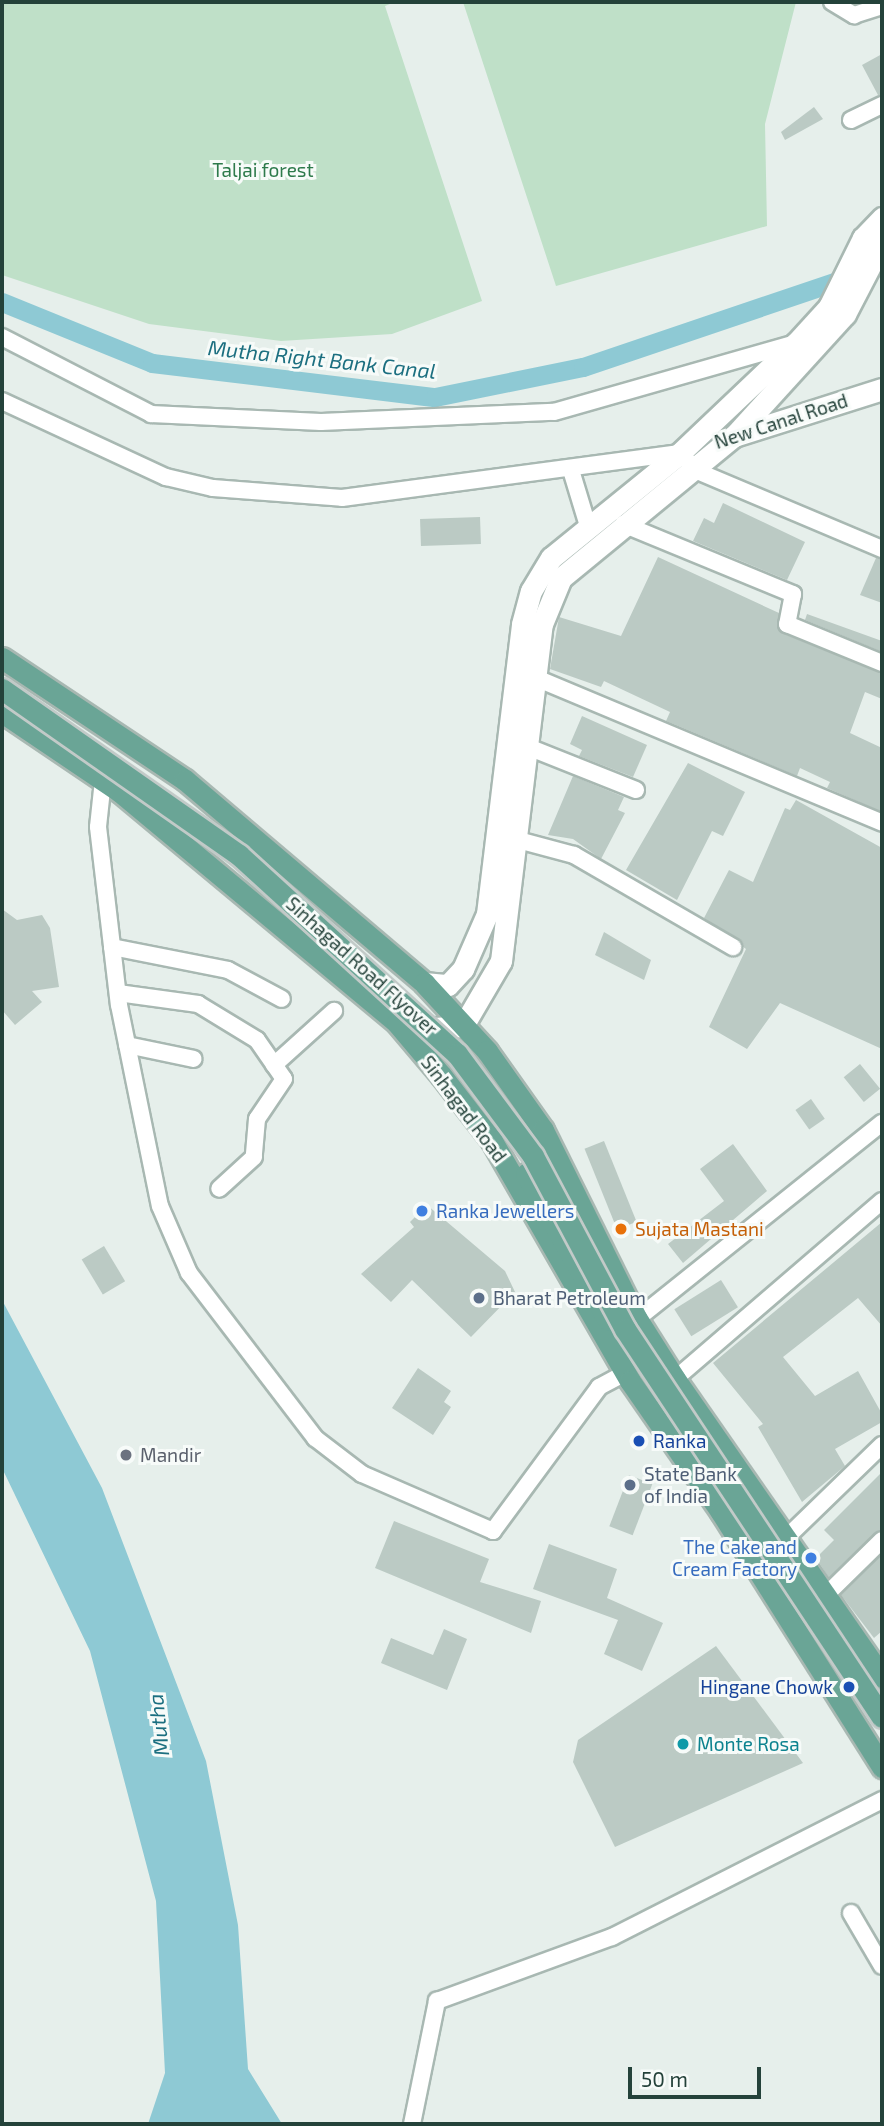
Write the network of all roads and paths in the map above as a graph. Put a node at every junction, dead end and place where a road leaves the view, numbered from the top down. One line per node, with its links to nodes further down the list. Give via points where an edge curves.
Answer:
1 (836, 4): 2 (street, via 854,15)
2 (882, 6)
3 (882, 105): 4 (street)
4 (851, 120)
5 (882, 218): 6 (street)
6 (875, 243): 7 (street)
7 (837, 310): 9 (street); 12 (street)
8 (2, 337): 9 (street, via 151,414 321,422 554,412)
9 (796, 343): 13 (street)
10 (882, 388): 12 (street, New Canal Road)
11 (2, 401): 14 (street, via 166,477 213,488 342,498)
12 (734, 436): 13 (street, New Canal Road); 15 (street)
13 (680, 453): 14 (street); 15 (street); 17 (street)
14 (571, 470): 17 (street)
15 (697, 471): 16 (street); 18 (street)
16 (623, 524): 20 (street, via 793,594 787,624); 21 (street, via 561,578 542,624)
17 (588, 526): 24 (street, via 551,558 531,591)
18 (882, 549)
19 (2, 657): 31 (main road, via 185,780)
20 (882, 663)
21 (536, 678): 24 (street); 27 (street)
22 (2, 689): 52 (main road, Sinhagad Road Flyover, bridge, via 239,855 457,1054 533,1156 625,1329)
23 (2, 712): 25 (main road, Sinhagad Road)
24 (518, 743): 26 (street); 28 (street); 31 (street, via 487,914 476,947 448,985)
25 (103, 780): 29 (street, via 98,827); 35 (main road, Sinhagad Road)
26 (636, 790)
27 (882, 823)
28 (518, 840): 30 (street, via 574,855); 36 (street, via 501,961)
29 (112, 947): 32 (street); 33 (street, via 228,970)
30 (733, 947)
31 (424, 983): 36 (main road)
32 (117, 993): 37 (street); 39 (street, via 198,1004 257,1040)
33 (282, 999)
34 (334, 1011): 39 (street)
35 (397, 1023): 36 (street, via 438,1032); 41 (main road, Sinhagad Road)
36 (463, 1026): 44 (main road, via 543,1130)
37 (127, 1045): 38 (street); 45 (street, via 160,1206 189,1273 315,1438 362,1474 493,1531 591,1396)
38 (194, 1059)
39 (274, 1065): 42 (street, via 284,1079 257,1119 254,1157)
40 (882, 1123): 44 (street)
41 (492, 1141): 45 (main road, Sinhagad Road); 53 (main road, via 542,1198 635,1368)
42 (219, 1189)
43 (882, 1201): 46 (street)
44 (637, 1319): 46 (main road)
45 (625, 1373): 54 (main road, Sinhagad Road, via 721,1512)
46 (675, 1379): 48 (main road)
47 (882, 1446): 48 (street)
48 (785, 1539): 50 (main road)
49 (882, 1540): 50 (street)
50 (824, 1597): 51 (main road)
51 (881, 1672)
52 (882, 1717)
53 (882, 1745)
54 (882, 1767)
55 (882, 1800): 58 (street, via 612,1937 437,2001)
56 (851, 1913): 57 (street)
57 (882, 1966)
58 (412, 2124)

